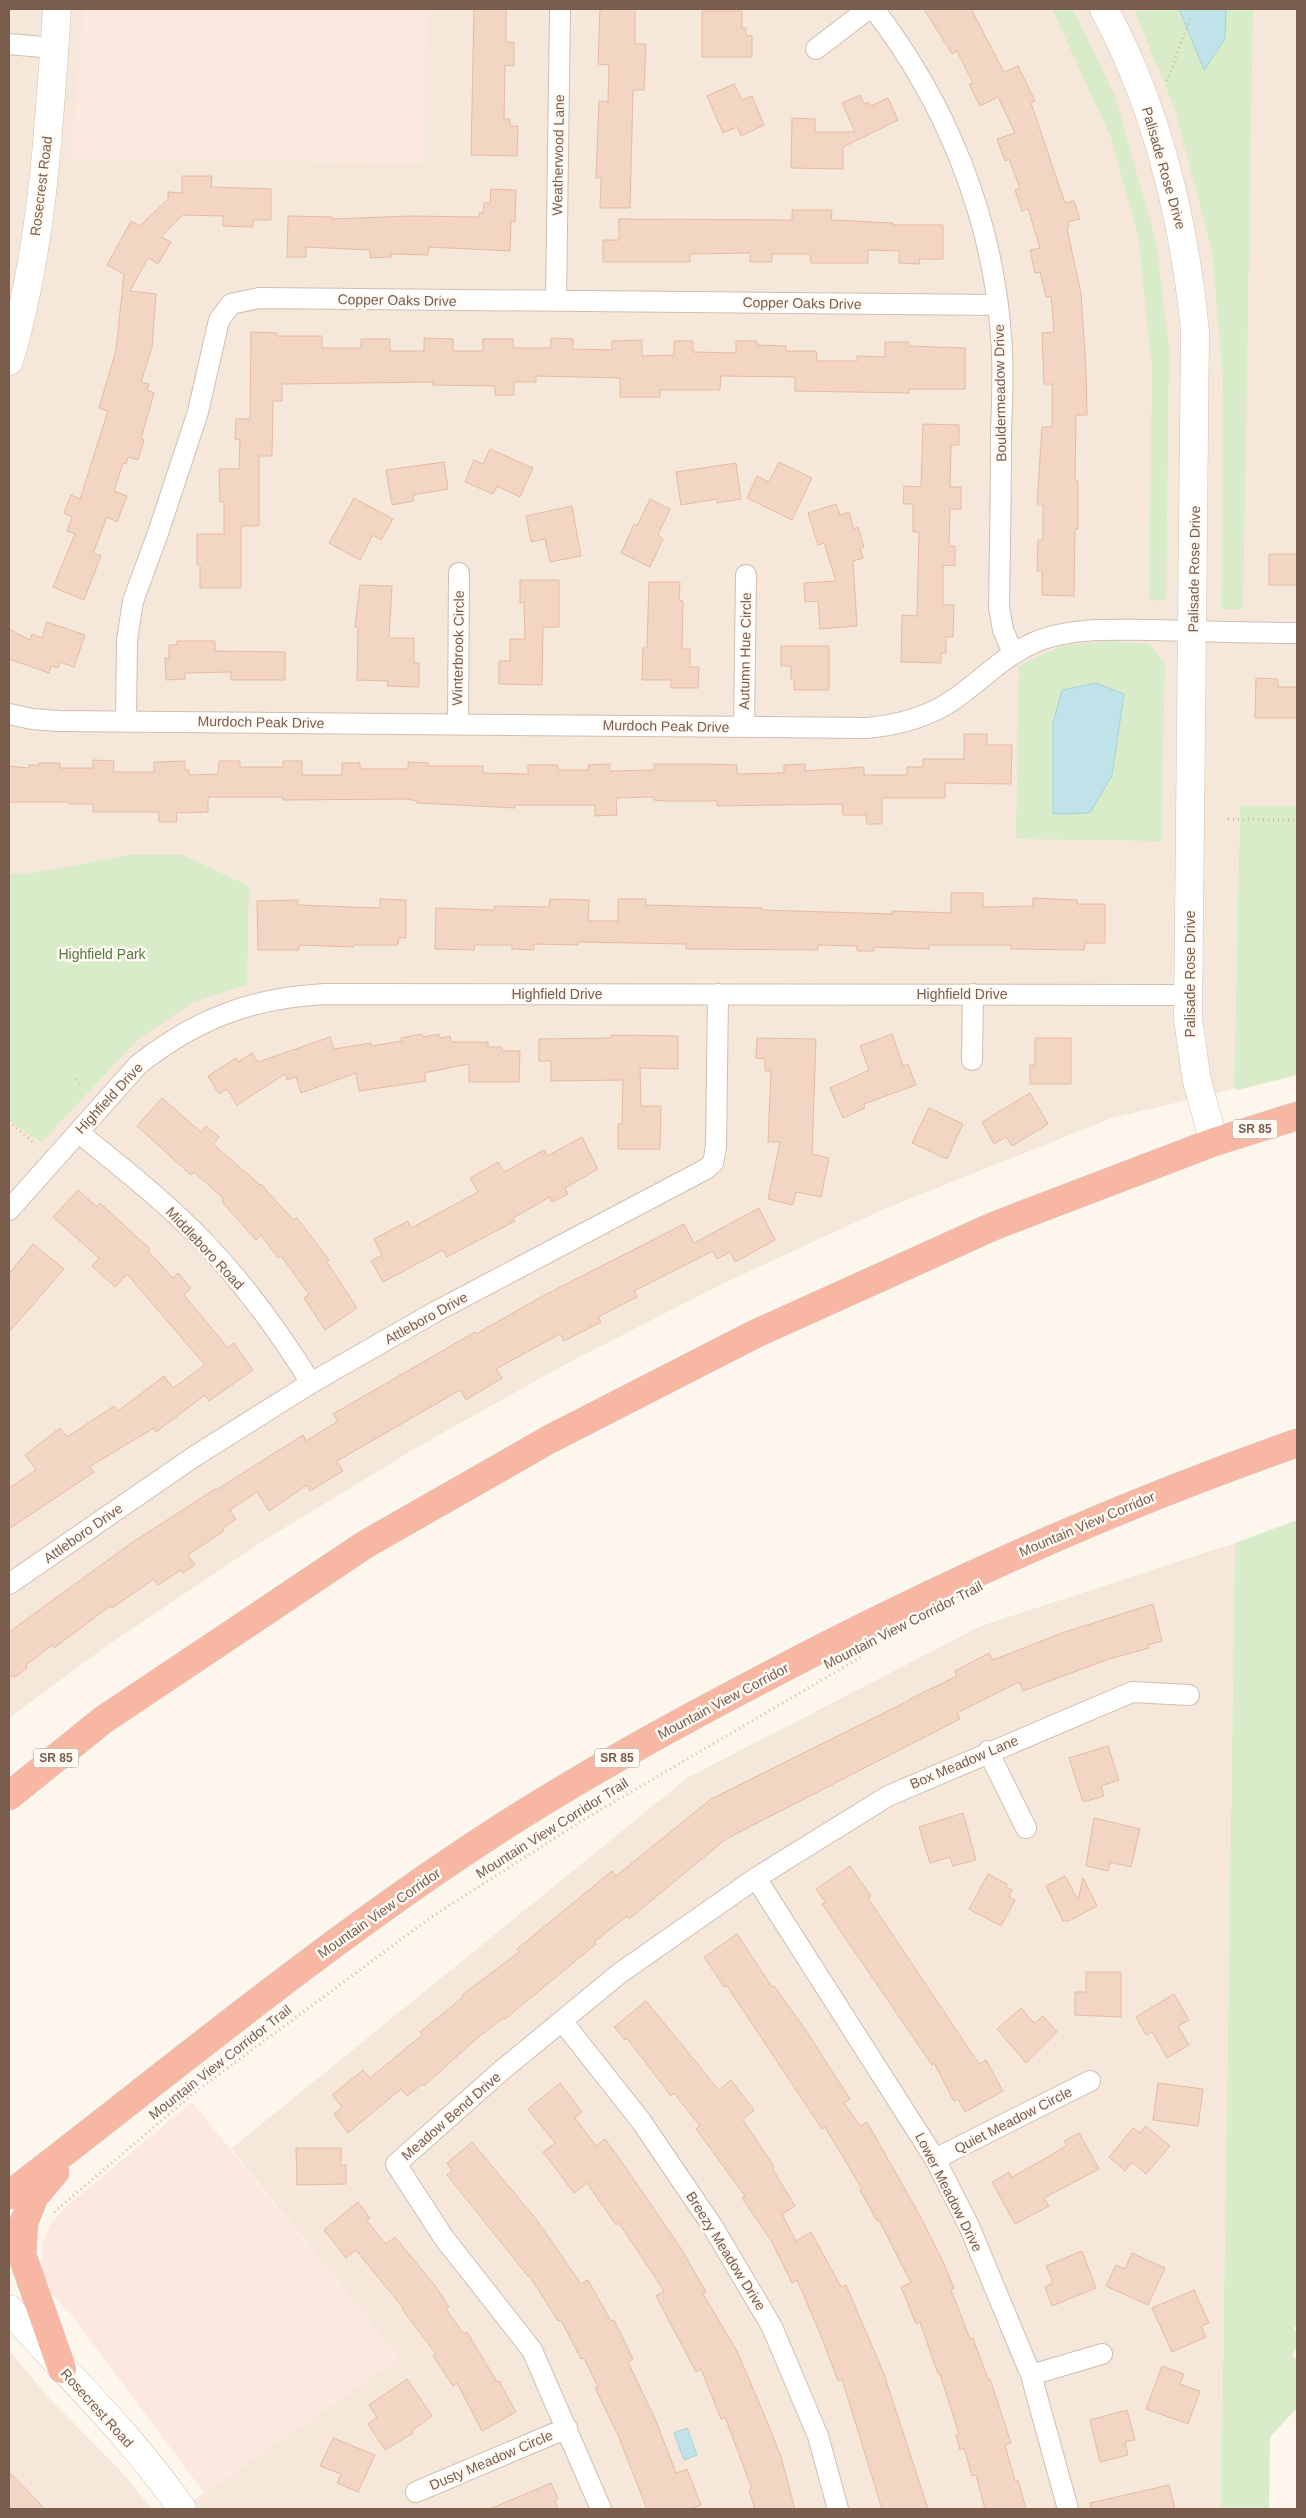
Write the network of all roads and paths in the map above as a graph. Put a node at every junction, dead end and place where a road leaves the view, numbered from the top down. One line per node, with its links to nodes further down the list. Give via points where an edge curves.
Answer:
1 (57, 9): 8 (street, Rosecrest Road)
2 (560, 9): 11 (street, Weatherwood Lane)
3 (868, 9): 9 (street)
4 (874, 9): 12 (street, Bouldermeadow Drive, via 916,70 954,144 983,225)
5 (1104, 9): 16 (street, Palisade Rose Drive, via 1132,65 1155,127 1174,196 1190,285 1196,371)
6 (1190, 19): 10 (path)
7 (9, 44): 8 (street)
8 (54, 48): 13 (street, Rosecrest Road, via 42,192 31,264)
9 (816, 49)
10 (1167, 81)
11 (556, 301): 12 (street, Copper Oaks Drive); 20 (street, Copper Oaks Drive, via 259,298 238,301 226,308 217,327 186,450 133,601 126,640)
12 (998, 305): 18 (street, Bouldermeadow Drive, via 1002,355 999,607 1003,630)
13 (9, 361)
14 (459, 572): 21 (street, Winterbrook Circle)
15 (746, 575): 22 (street, Autumn Hue Circle)
16 (1193, 631): 17 (street, Murdoch Peak Drive); 18 (street, Murdoch Peak Drive, via 1074,632 1041,640); 27 (street, Palisade Rose Drive)
17 (1297, 633)
18 (1013, 653): 22 (street, Murdoch Peak Drive, via 954,700 921,717 903,722 867,728)
19 (9, 714): 20 (street, Murdoch Peak Drive, via 46,720)
20 (126, 721): 21 (street, Murdoch Peak Drive)
21 (458, 724): 22 (street, Murdoch Peak Drive)
22 (744, 727)
23 (1228, 819): 24 (path)
24 (1297, 820)
25 (718, 994): 26 (street, Highfield Drive); 33 (street, Highfield Drive, via 325,994 265,1000 210,1019 160,1048 138,1065); 37 (street, Attleboro Drive, via 713,1163 689,1179 435,1312)
26 (973, 994): 27 (street, Highfield Drive); 28 (street)
27 (1188, 995): 35 (street, Palisade Rose Drive, via 1192,1061)
28 (972, 1060)
29 (76, 1079): 30 (path)
30 (82, 1086)
31 (1297, 1116): 35 (highway, SR 85)
32 (9, 1121): 34 (path)
33 (78, 1132): 36 (street, Highfield Drive); 37 (street, Middleboro Road, via 156,1197 204,1243 264,1313)
34 (33, 1142)
35 (1214, 1142): 43 (highway, SR 85, via 985,1230 755,1334 550,1439 366,1544 102,1720)
36 (9, 1210)
37 (311, 1383): 39 (street, Attleboro Drive, via 187,1462)
38 (1297, 1443): 48 (highway, Mountain View Corridor / SR 85, via 1200,1476 937,1590 623,1754 504,1826 354,1928)
39 (9, 1584)
40 (865, 1654): 51 (path, Mountain View Corridor Trail, via 580,1822 430,1918 194,2093)
41 (1189, 1695): 42 (street, Box Meadow Lane, via 1132,1692)
42 (988, 1751): 44 (street); 45 (street, Box Meadow Lane, via 888,1796)
43 (9, 1796)
44 (1026, 1828)
45 (756, 1878): 46 (street, Meadow Bend Drive, via 620,1973); 49 (street, Lower Meadow Drive)
46 (562, 2021): 56 (street, Meadow Bend Drive, via 396,2164 444,2238 532,2350); 60 (street, Breezy Meadow Drive, via 647,2129 713,2227 772,2327 818,2436)
47 (1090, 2081): 49 (street, Quiet Meadow Circle)
48 (80, 2141): 50 (highway, Mountain View Corridor / SR 85); 54 (highway, via 34,2197 24,2222 24,2263)
49 (935, 2159): 55 (street, Lower Meadow Drive, via 969,2226)
50 (9, 2196)
51 (52, 2214)
52 (9, 2309): 54 (street, Rosecrest Road)
53 (1102, 2354): 55 (street)
54 (62, 2369): 58 (street, Rosecrest Road, via 128,2441)
55 (1031, 2375): 61 (street, Lower Meadow Drive)
56 (567, 2428): 57 (street, Dusty Meadow Circle); 59 (street, Meadow Bend Drive)
57 (416, 2492)
58 (182, 2509)
59 (601, 2509)
60 (838, 2509)
61 (1068, 2509)

